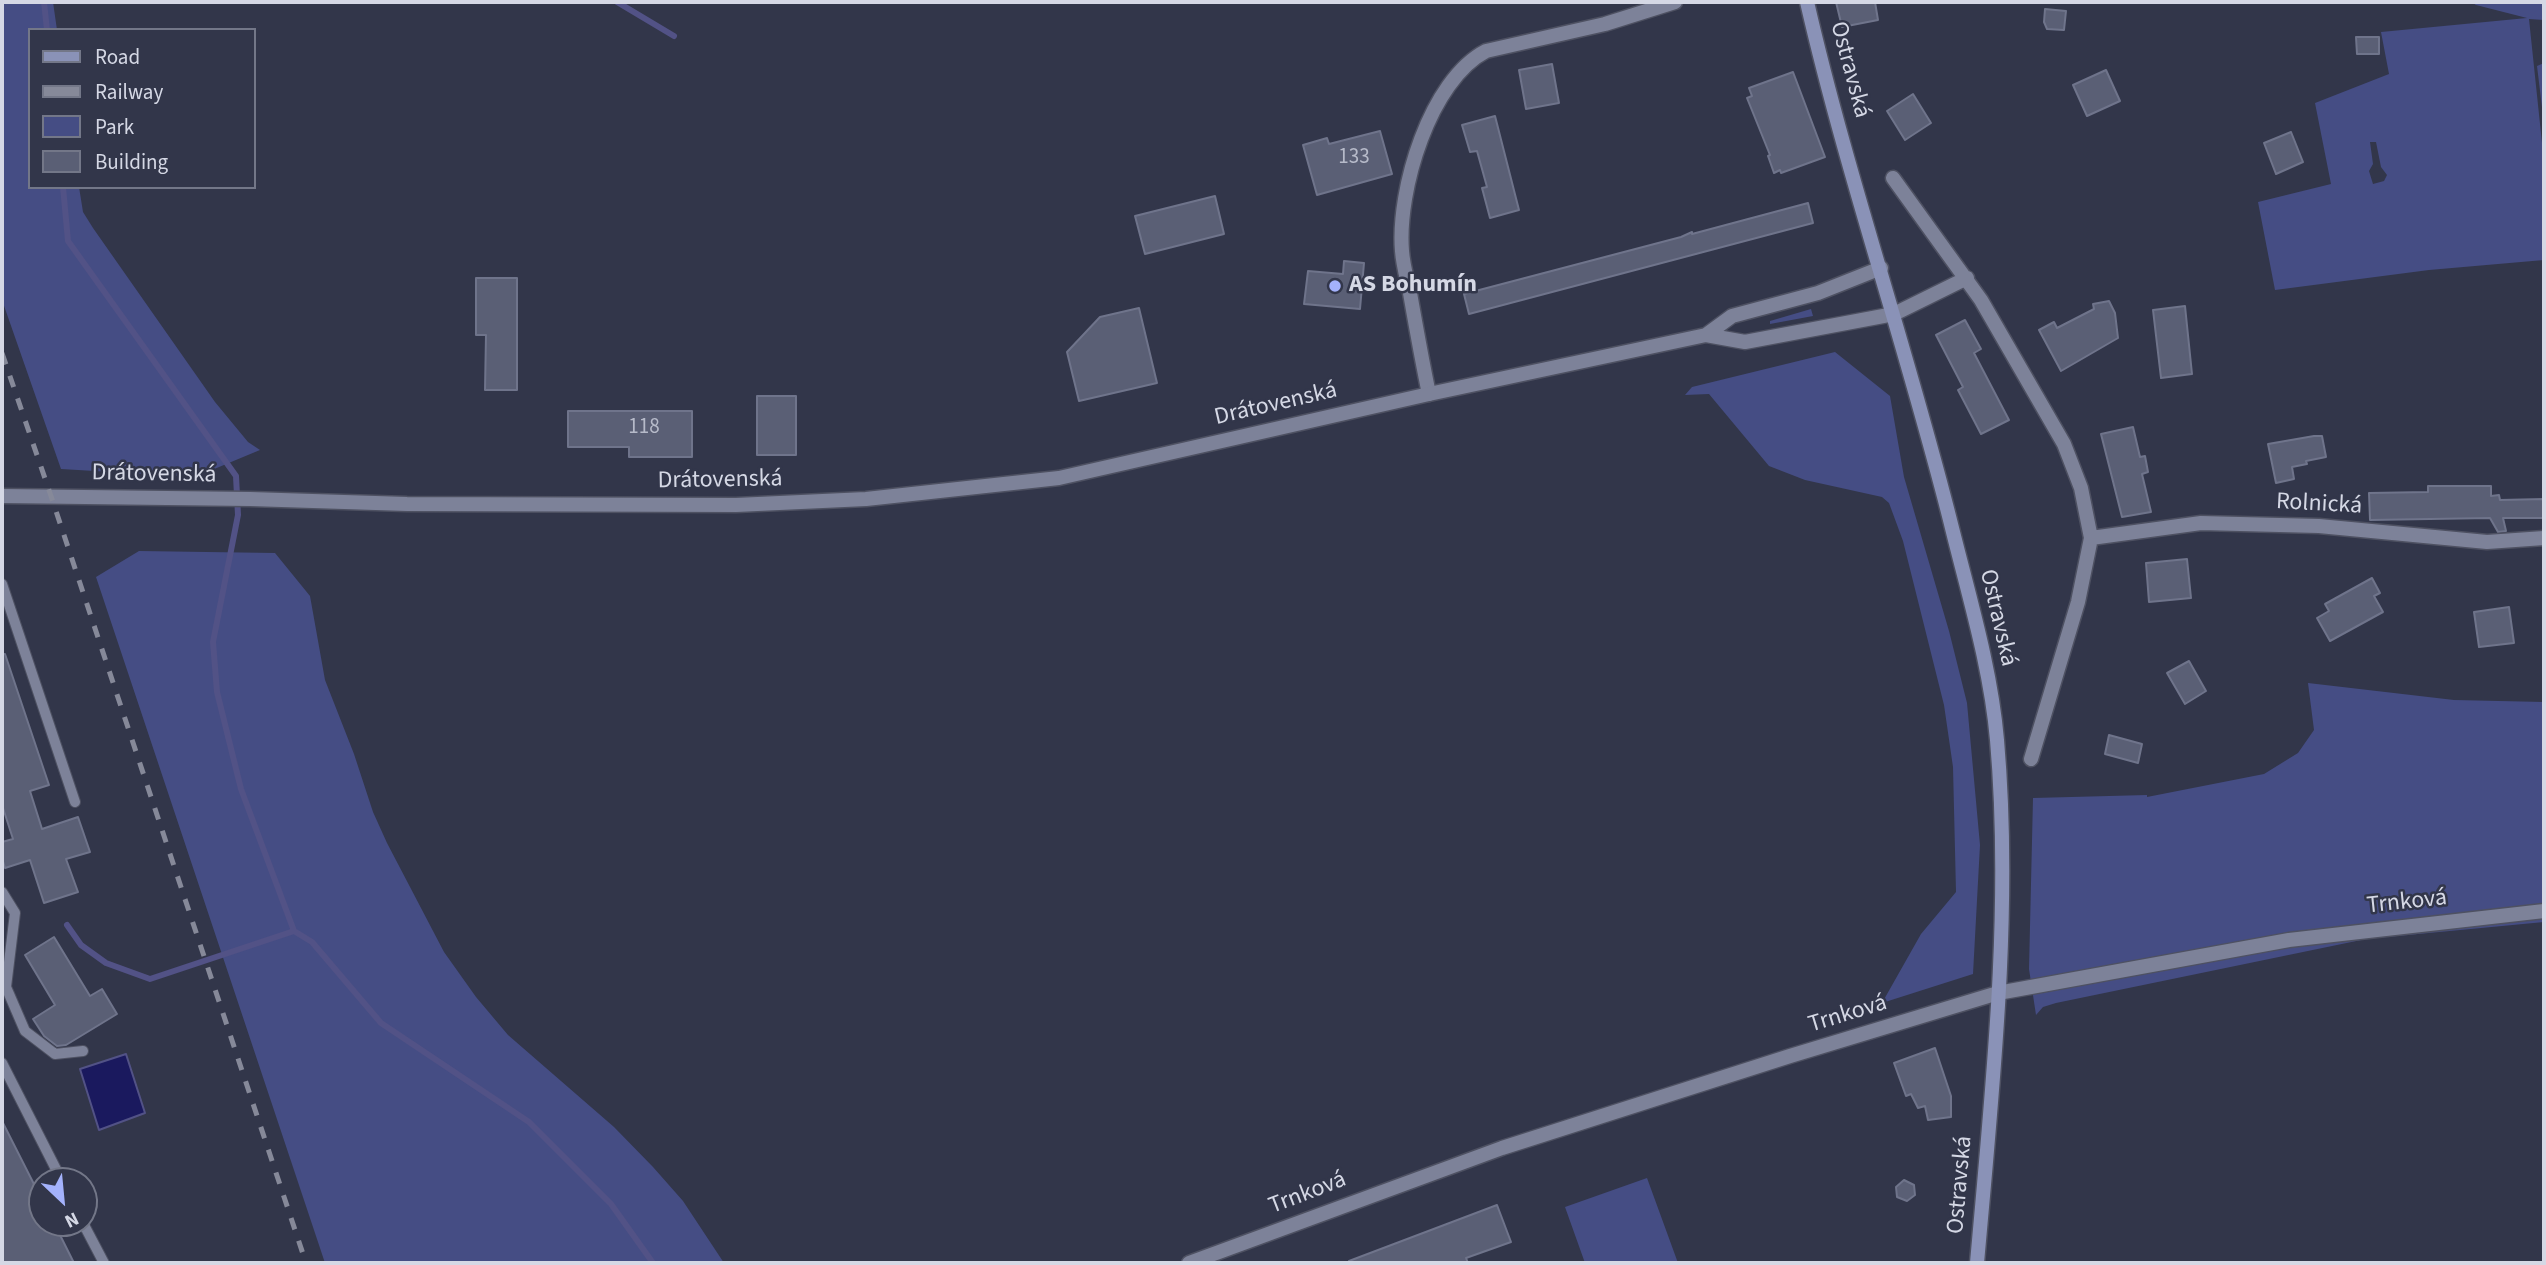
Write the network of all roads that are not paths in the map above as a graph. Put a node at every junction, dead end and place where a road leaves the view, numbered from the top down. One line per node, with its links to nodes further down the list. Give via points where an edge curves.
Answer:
1 (1675, 2): 8 (street, via 1605,24 1486,51 1472,58 1445,88 1410,177 1402,250)
2 (1807, 2): 4 (main road, Ostravská)
3 (1893, 178): 5 (street)
4 (1881, 268): 6 (main road, Ostravská); 7 (street, Drátovenská, via 1818,293 1732,316)
5 (1967, 278): 6 (street, Drátovenská); 10 (street, via 2064,444 2081,488)
6 (1894, 314): 7 (street, Drátovenská, via 1745,342); 17 (main road, Ostravská, via 1969,596 1997,739 2001,863)
7 (1706, 335): 8 (street, Drátovenská)
8 (1429, 394): 9 (street, Drátovenská, via 1059,478 866,499 736,505 407,505)
9 (2, 496)
10 (2091, 538): 11 (street, Rolnická, via 2201,523 2319,526 2487,542); 13 (street, via 2078,603)
11 (2544, 538)
12 (2, 584): 14 (lane)
13 (2031, 759)
14 (75, 802)
15 (2, 892): 18 (lane, via 15,913 6,987 25,1031 55,1054)
16 (2544, 911): 17 (street, Trnková, via 2288,940)
17 (1998, 993): 22 (street, Trnková, via 1502,1148); 24 (main road, Ostravská)
18 (83, 1051)
19 (2, 1063): 20 (lane)
20 (55, 1167)
21 (90, 1237): 23 (lane)
22 (1195, 1262)
23 (104, 1263)
24 (1977, 1263)

